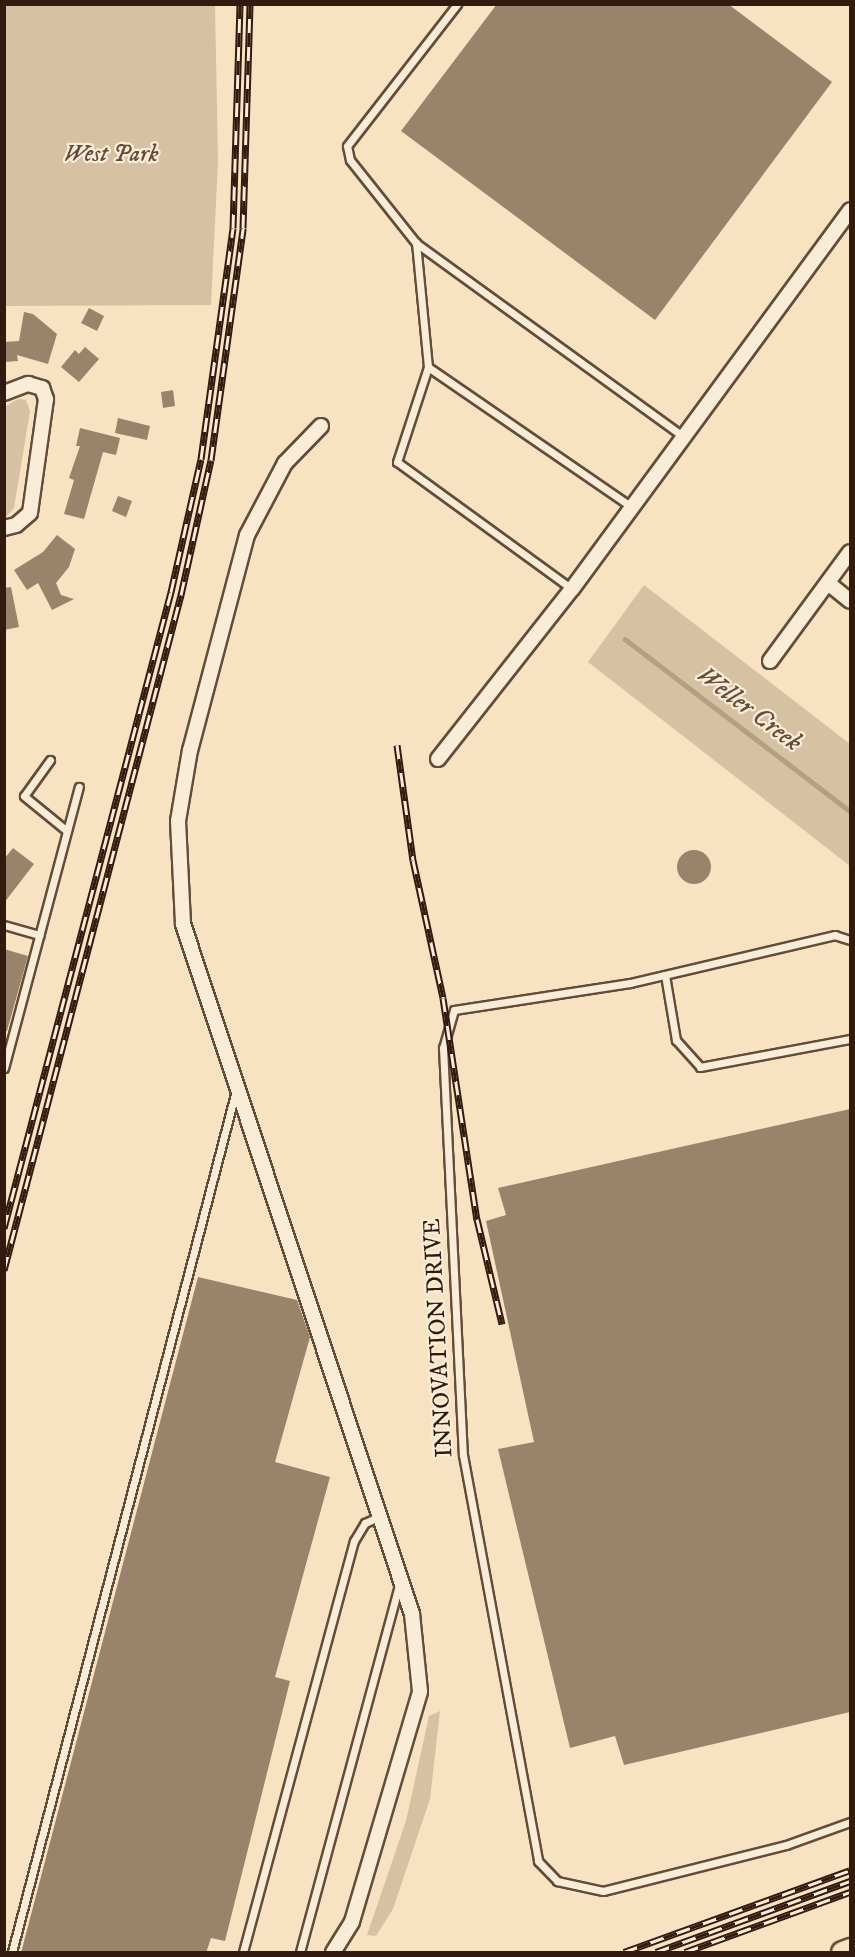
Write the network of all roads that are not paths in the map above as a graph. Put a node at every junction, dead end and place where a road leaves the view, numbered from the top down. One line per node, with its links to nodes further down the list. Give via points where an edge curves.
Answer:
1 (457, 4): 3 (lane, via 347,147 350,159)
2 (850, 210): 7 (street)
3 (416, 243): 4 (lane); 7 (lane)
4 (428, 367): 8 (lane); 12 (lane, via 397,462)
5 (4, 393): 9 (street, via 28,384 42,388 46,399 30,513 16,525)
6 (321, 426): 25 (street, via 285,463 247,535 180,798 183,924)
7 (684, 437): 8 (street)
8 (632, 507): 12 (street)
9 (4, 528)
10 (850, 552): 11 (street)
11 (828, 583): 13 (street); 14 (street)
12 (572, 589): 15 (street)
13 (850, 601)
14 (770, 661)
15 (438, 759)
16 (50, 760): 18 (lane, via 24,796)
17 (79, 787): 18 (lane)
18 (67, 831): 20 (lane)
19 (4, 925): 20 (lane)
20 (40, 935): 24 (lane)
21 (850, 940): 22 (lane, via 835,935)
22 (665, 975): 23 (lane, via 676,1040 700,1067); 28 (lane, INNOVATION DRIVE, via 454,1010 443,1048 463,1455 538,1861 557,1881 603,1892 786,1845)
23 (850, 1040)
24 (4, 1068)
25 (237, 1085): 26 (street); 30 (lane)
26 (380, 1516): 27 (street); 31 (lane, via 365,1523 354,1541)
27 (400, 1578): 32 (lane); 33 (street, via 412,1614 420,1692 352,1922)
28 (850, 1821)
29 (850, 1949): 34 (main road)
30 (12, 1953)
31 (243, 1953)
32 (300, 1953)
33 (333, 1953)
34 (842, 1953)

